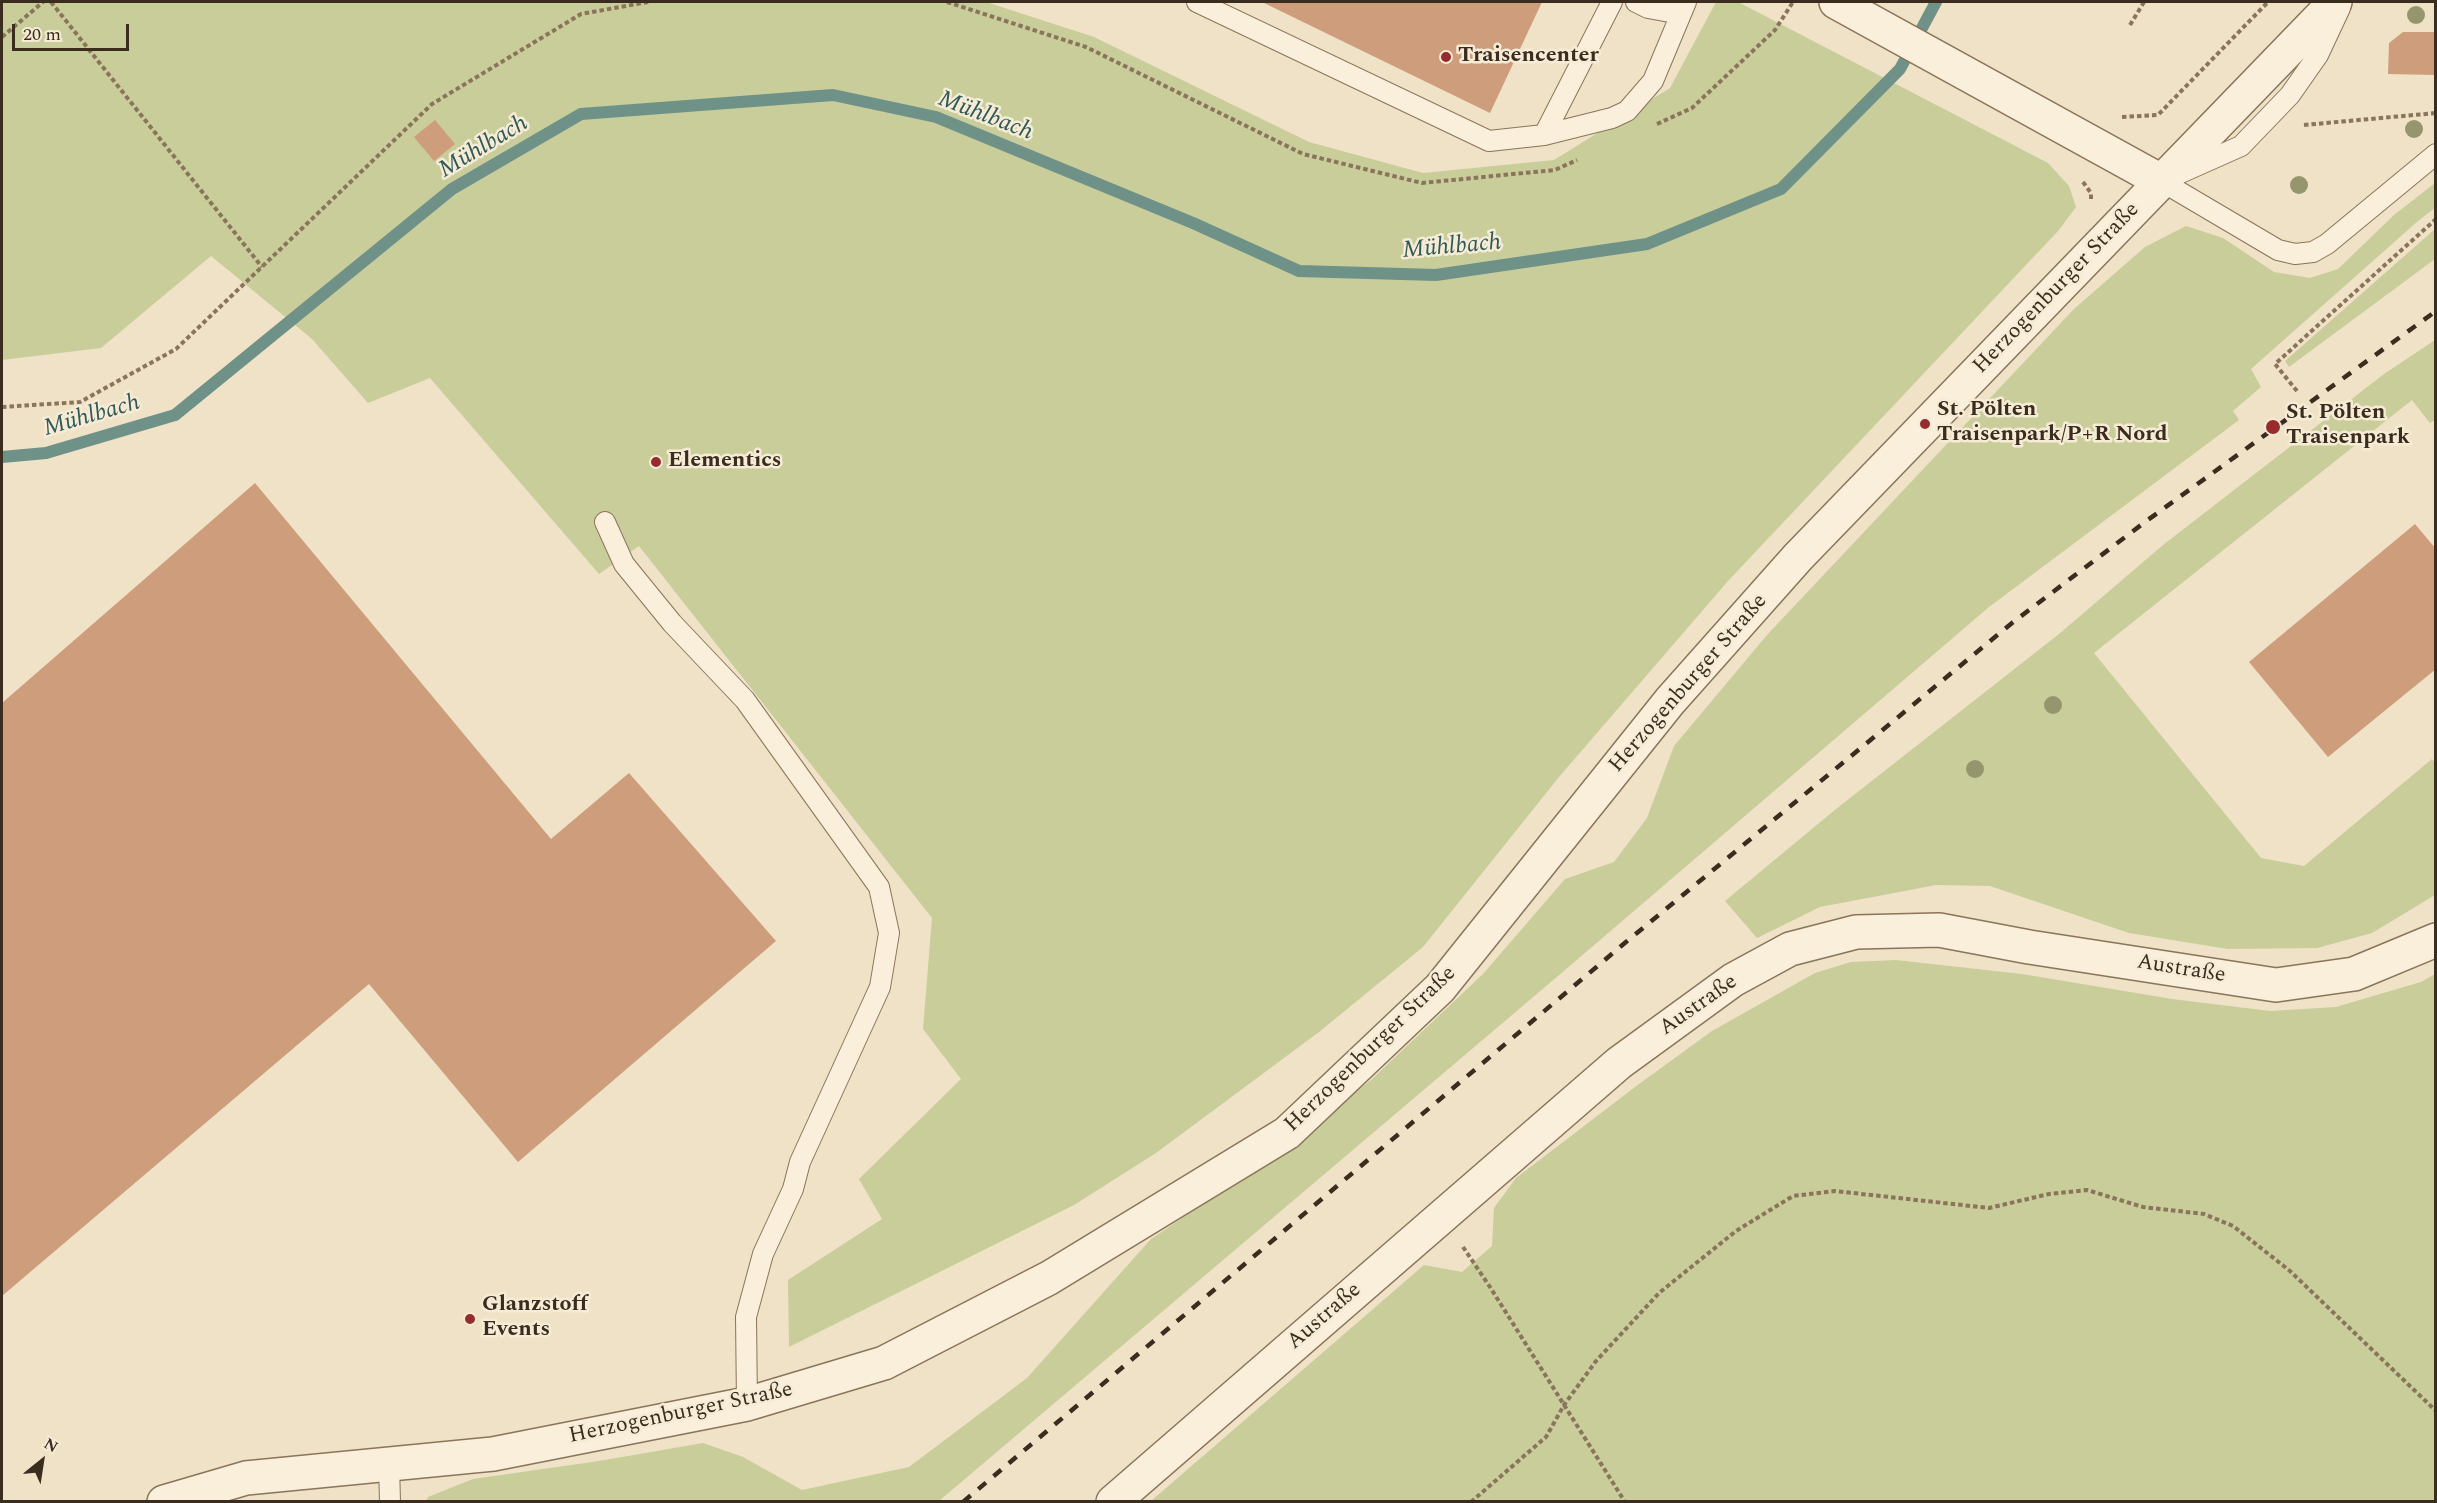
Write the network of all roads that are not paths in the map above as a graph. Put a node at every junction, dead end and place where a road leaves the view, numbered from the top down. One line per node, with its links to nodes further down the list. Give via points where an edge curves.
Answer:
1 (1197, 2): 8 (lane, via 1490,141)
2 (1611, 2): 8 (lane)
3 (1636, 2): 7 (lane, via 1670,12)
4 (1836, 2): 10 (street)
5 (2335, 2): 10 (street, Herzogenburger Straße)
6 (2343, 2): 10 (lane, via 2318,56 2290,94 2241,146)
7 (1686, 3): 8 (lane, via 1653,81 1628,111)
8 (1544, 135)
9 (2436, 154): 10 (lane, via 2327,244 2313,252 2295,254 2278,250)
10 (2161, 181): 13 (street, Herzogenburger Straße, via 1806,549 1715,650 1440,988 1287,1133 1049,1278 884,1363)
11 (605, 522): 13 (lane, via 624,564 672,623 745,700 879,886 889,933 880,987 800,1162 793,1190 763,1254 746,1317)
12 (2436, 940): 17 (street, Austraße, via 2354,974 2276,985 1939,930 1856,932 1790,949 1733,980 1619,1063)
13 (747, 1404): 14 (street, Herzogenburger Straße, via 494,1454)
14 (389, 1464): 15 (street, Herzogenburger Straße, via 246,1478); 16 (lane)
15 (164, 1502)
16 (390, 1502)
17 (1113, 1502)

